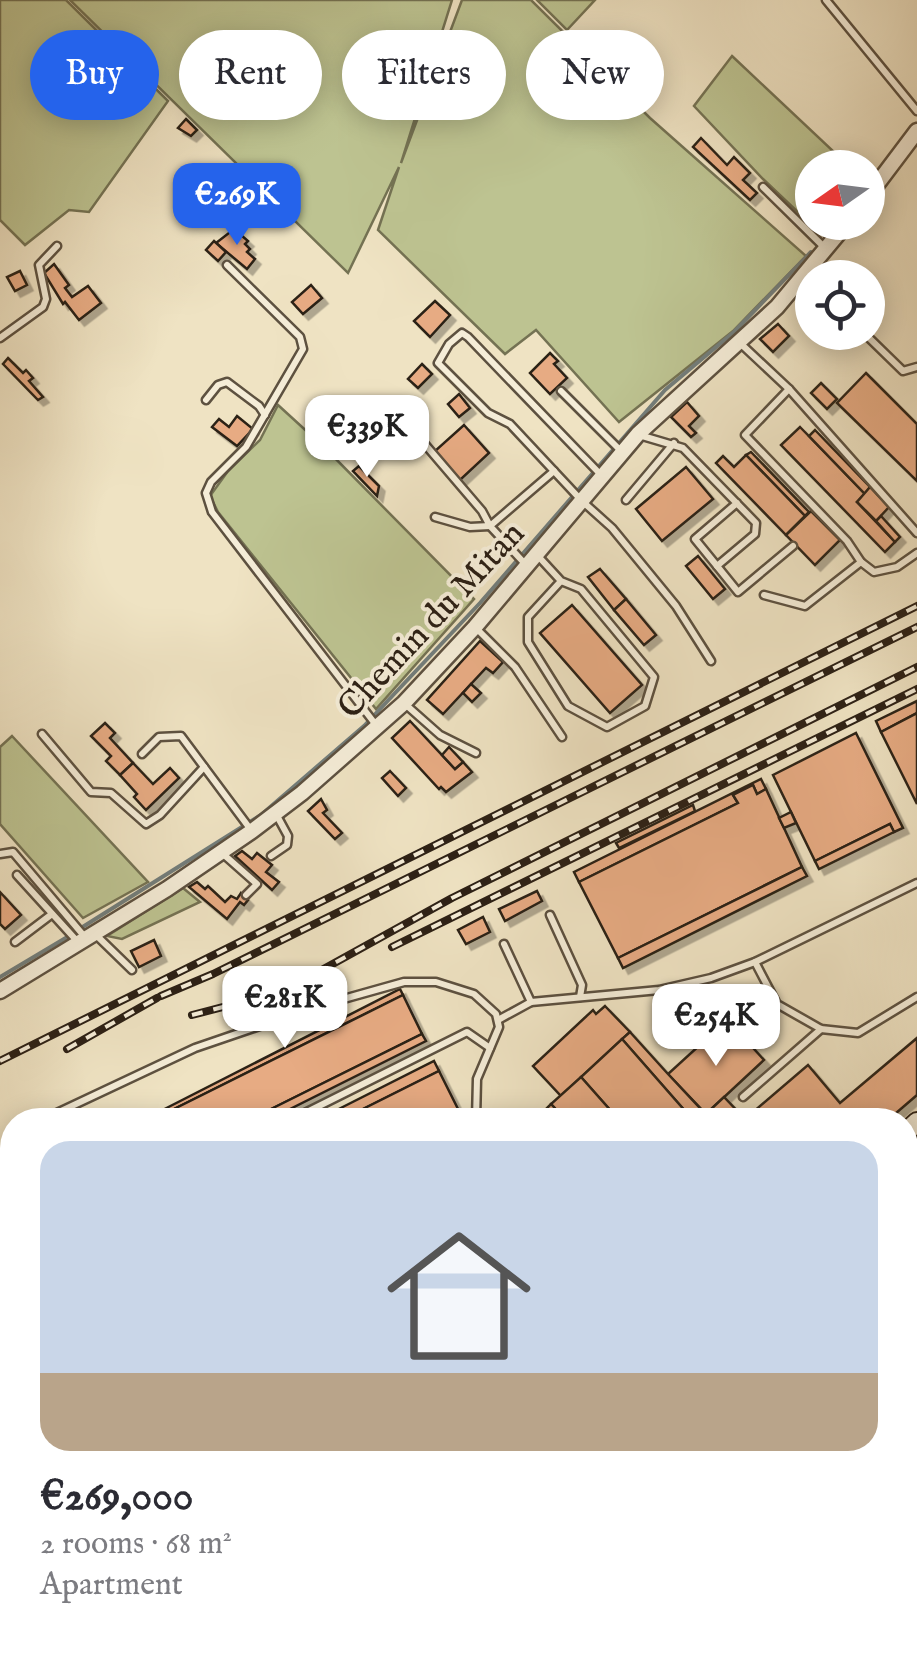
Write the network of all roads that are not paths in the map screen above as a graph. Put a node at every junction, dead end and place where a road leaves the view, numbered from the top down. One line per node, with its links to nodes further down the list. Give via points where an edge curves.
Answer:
1 (826, 0): 2 (lane)
2 (917, 111)
3 (917, 131): 4 (street)
4 (885, 173)
5 (763, 186): 8 (lane)
6 (834, 240): 8 (street, Chemin du Mitan)
7 (57, 246): 12 (lane, via 38,265 42,307)
8 (827, 250): 9 (street, Chemin du Mitan)
9 (821, 260)
10 (228, 265): 19 (lane, via 300,337 302,348)
11 (795, 293): 13 (street, Chemin du Mitan)
12 (0, 338)
13 (739, 342): 16 (lane); 20 (street, Chemin du Mitan)
14 (881, 350): 15 (lane, via 903,370)
15 (917, 367)
16 (789, 389): 31 (lane); 35 (lane, via 745,435)
17 (560, 391): 23 (lane)
18 (206, 400): 19 (lane, via 227,382)
19 (265, 416): 42 (lane, via 211,482 206,493 212,512)
20 (638, 434): 22 (lane); 23 (street, Chemin du Mitan)
21 (423, 442): 30 (lane)
22 (674, 444): 26 (lane); 28 (lane)
23 (622, 453): 25 (street, Chemin du Mitan)
24 (554, 471): 25 (lane, via 510,424 444,372 438,363 462,333); 27 (lane); 30 (lane)
25 (602, 477): 27 (street, Chemin du Mitan)
26 (626, 500)
27 (582, 502): 34 (street, Chemin du Mitan); 40 (lane, via 676,606)
28 (737, 504): 36 (lane, via 756,522 755,534); 36 (lane, via 696,539)
29 (434, 517): 30 (lane)
30 (490, 526): 34 (lane, via 508,549)
31 (917, 534)
32 (794, 546): 36 (lane, via 738,592)
33 (917, 554): 35 (lane, via 874,572)
34 (533, 561): 37 (lane); 39 (street, Chemin du Mitan)
35 (861, 562): 38 (lane, via 805,606)
36 (718, 566)
37 (561, 581): 37 (lane, via 528,617 528,642 568,706 606,727 645,706 654,677 581,589)
38 (764, 594)
39 (475, 627): 41 (street, Chemin du Mitan); 44 (lane, via 515,667)
40 (711, 661)
41 (404, 703): 42 (street, Chemin du Mitan); 45 (lane, via 440,735)
42 (377, 727): 48 (street, Chemin du Mitan)
43 (42, 734): 47 (lane, via 92,792 112,794 146,824)
44 (562, 737)
45 (476, 753)
46 (142, 754): 47 (lane, via 159,737 180,736)
47 (204, 766): 49 (lane)
48 (276, 813): 49 (street, Chemin du Mitan); 52 (lane, via 287,845)
49 (252, 831): 50 (street, Chemin du Mitan)
50 (221, 852): 55 (lane, via 256,884); 58 (street, Chemin du Mitan)
51 (0, 854): 58 (lane, via 12,852)
52 (271, 856)
53 (18, 875): 56 (lane)
54 (917, 882): 61 (lane)
55 (246, 894)
56 (52, 914): 58 (lane); 59 (lane)
57 (550, 915): 64 (lane, via 582,985)
58 (86, 937): 62 (lane); 63 (street, Chemin du Mitan)
59 (15, 942)
60 (504, 944): 66 (lane)
61 (755, 962): 64 (lane, via 659,990); 68 (lane, via 777,1004)
62 (132, 970)
63 (0, 991)
64 (580, 997): 66 (lane)
65 (917, 997): 68 (lane, via 858,1033)
66 (531, 1002): 67 (lane)
67 (498, 1020): 69 (lane); 71 (lane, via 474,994 436,982 404,982 195,1048)
68 (821, 1030): 70 (lane)
69 (490, 1048): 72 (lane, via 466,1032); 73 (lane)
70 (743, 1097)
71 (68, 1108)
72 (315, 1108)
73 (477, 1108)

